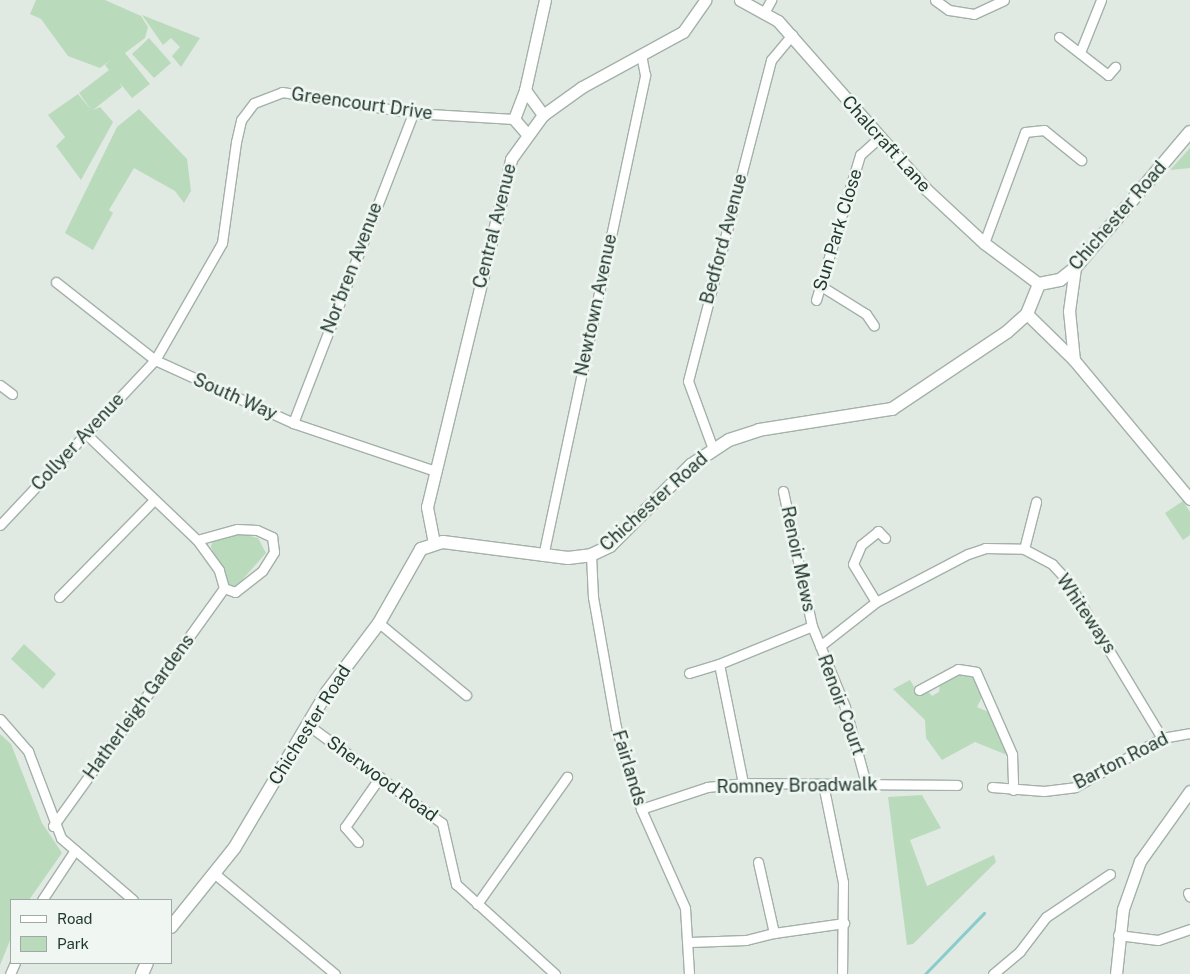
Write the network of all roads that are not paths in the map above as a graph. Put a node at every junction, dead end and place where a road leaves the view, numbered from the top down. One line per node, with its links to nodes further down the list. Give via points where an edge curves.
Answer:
1 (545, 0): 14 (street, via 525,90)
2 (705, 0): 12 (street, Central Avenue, via 683,32)
3 (740, 0): 8 (street, Chalcraft Lane)
4 (771, 0): 8 (street)
5 (935, 0): 6 (street, via 948,10 974,14)
6 (1004, 0)
7 (1101, 0): 11 (street)
8 (765, 11): 9 (street, Chalcraft Lane)
9 (792, 35): 20 (street, Chalcraft Lane); 36 (street, Bedford Avenue, via 771,60 688,380)
10 (1059, 37): 11 (street)
11 (1080, 50): 13 (street, via 1108,75)
12 (641, 55): 16 (street, Central Avenue); 48 (street, Newtown Avenue, via 645,75)
13 (1115, 67)
14 (527, 104): 16 (street); 17 (street)
15 (413, 113): 17 (street, Greencourt Drive); 30 (street, Greencourt Drive, via 282,92 254,104 239,127 222,243); 34 (street, Nor'bren Avenue)
16 (543, 115): 19 (street, Central Avenue)
17 (514, 119): 19 (street)
18 (1190, 132): 23 (main road, Chichester Road)
19 (527, 134): 37 (street, Central Avenue, via 511,159 504,184)
20 (878, 138): 22 (street, Chalcraft Lane); 26 (street, Sun Park Close, via 860,155)
21 (1081, 160): 22 (street, via 1044,130 1025,132)
22 (984, 243): 25 (street, Chalcraft Lane)
23 (1075, 268): 25 (main road, Chichester Road, via 1060,280); 31 (street, via 1069,311)
24 (56, 282): 30 (street, South Way)
25 (1039, 284): 28 (main road, Chichester Road)
26 (821, 286): 27 (street, Sun Park Close); 29 (street, via 866,314)
27 (816, 300)
28 (1027, 314): 31 (street); 36 (main road, Chichester Road, via 1007,332 892,408 759,430)
29 (874, 326)
30 (155, 360): 34 (street, South Way); 35 (street, Collyer Avenue)
31 (1074, 360): 39 (street)
32 (0, 385): 33 (street)
33 (12, 394)
34 (292, 423): 37 (street, South Way)
35 (86, 434): 40 (street); 42 (street, Collyer Avenue)
36 (713, 449): 47 (main road, Chichester Road, via 610,546)
37 (436, 471): 45 (street, Central Avenue, via 427,521)
38 (783, 491): 53 (street, Renoir Mews)
39 (1189, 494)
40 (154, 500): 44 (street); 50 (street)
41 (1036, 502): 46 (street)
42 (0, 525)
43 (885, 538): 51 (street, via 878,531 861,545 853,564)
44 (197, 540): 49 (street, via 219,570); 49 (street, via 237,529 257,530 272,537 274,552 262,571 235,592)
45 (434, 543): 48 (main road, Chichester Road); 52 (main road, Chichester Road, via 410,563)
46 (1024, 549): 51 (street, Whiteways, via 984,548); 62 (street, Whiteways, via 1052,564 1066,579)
47 (591, 555): 48 (main road, Chichester Road); 72 (street, Fairlands, via 593,597 616,727)
48 (544, 556)
49 (224, 588): 73 (street, Hatherleigh Gardens)
50 (59, 597)
51 (876, 602): 54 (street, Whiteways)
52 (379, 624): 58 (street); 60 (main road, Chichester Road, via 327,692)
53 (812, 626): 54 (street, Renoir Court); 55 (street)
54 (820, 646): 67 (street, Renoir Court, via 846,707)
55 (719, 664): 56 (street); 65 (street)
56 (689, 672)
57 (919, 690): 70 (street, via 958,668 976,672 1012,754)
58 (466, 695)
59 (0, 719): 73 (street, via 28,751)
60 (308, 725): 63 (street, Sherwood Road); 77 (main road, Chichester Road)
61 (1190, 732): 62 (street, Barton Road)
62 (1162, 738): 70 (street, Barton Road, via 1075,786)
63 (380, 777): 74 (street, via 345,827); 81 (street, Sherwood Road, via 442,823 456,884)
64 (567, 777): 81 (street)
65 (743, 783): 66 (street, Romney Broadwalk); 72 (street, Romney Broadwalk, via 707,787)
66 (823, 784): 67 (street, Romney Broadwalk); 82 (street, via 842,873)
67 (866, 784): 68 (street, Romney Broadwalk)
68 (957, 785)
69 (992, 787): 70 (street, Barton Road)
70 (1013, 790)
71 (1190, 791): 86 (street, via 1140,861)
72 (641, 808): 87 (street, Fairlands, via 674,877)
73 (53, 826): 75 (street)
74 (358, 842)
75 (75, 850): 79 (street); 80 (street)
76 (758, 862): 85 (street)
77 (215, 874): 83 (main road, Chichester Road); 89 (street)
78 (1110, 874): 88 (street, via 1046,917 1020,951)
79 (43, 899)
80 (132, 899)
81 (477, 904): 90 (street, Sherwood Road)
82 (844, 922): 85 (street); 92 (street)
83 (172, 926)
84 (1190, 929): 86 (street, via 1158,940)
85 (774, 933): 87 (street, via 746,940)
86 (1118, 936): 93 (street)
87 (690, 942): 91 (street, Fairlands)
88 (996, 973)
89 (335, 974)
90 (555, 974)
91 (689, 974)
92 (842, 974)
93 (1116, 974)

